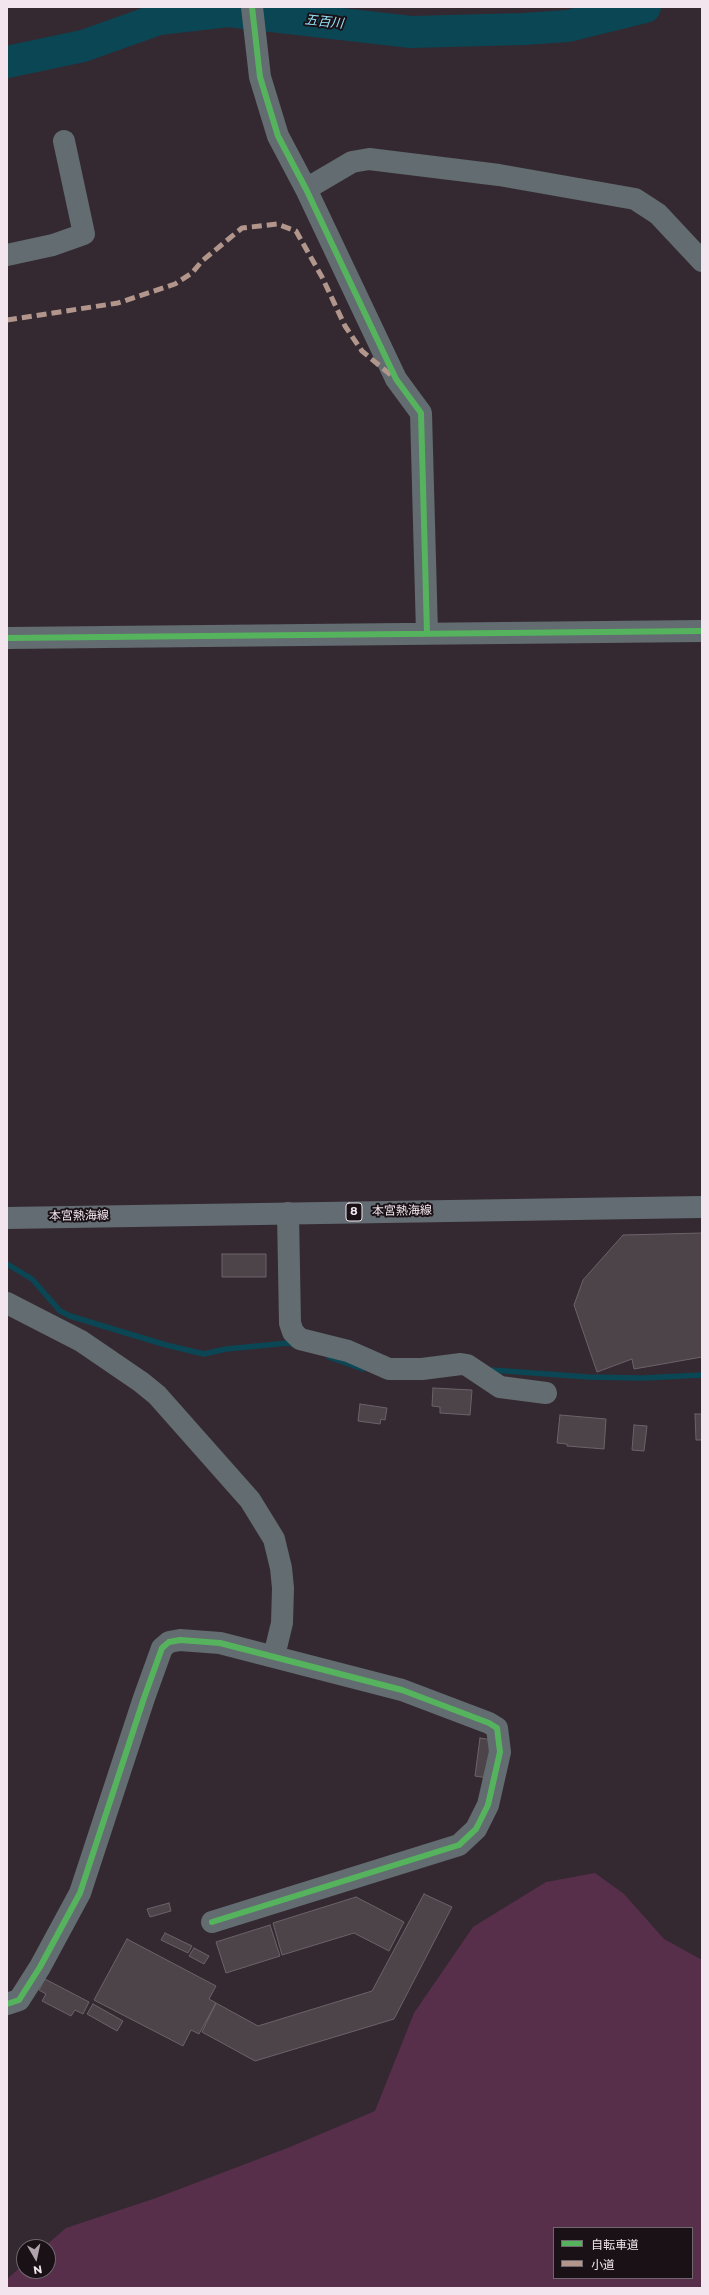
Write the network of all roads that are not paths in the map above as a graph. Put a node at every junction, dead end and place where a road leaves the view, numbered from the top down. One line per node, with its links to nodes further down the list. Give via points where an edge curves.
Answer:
1 (252, 7): 3 (street, via 260,77 278,136)
2 (64, 141): 4 (street, via 84,234 53,245)
3 (306, 189): 5 (street, via 352,162 369,159 499,175 635,199 658,214); 7 (street, via 396,379 421,413)
4 (7, 255)
5 (702, 261)
6 (702, 631): 7 (street)
7 (427, 633): 8 (street)
8 (7, 638)
9 (702, 1207): 10 (main road, 本宮熱海線 / 8)
10 (288, 1213): 11 (main road, 本宮熱海線 / 8); 13 (street, via 290,1323 293,1332 300,1339 348,1351 389,1369 467,1365 500,1387)
11 (7, 1218)
12 (7, 1303): 14 (street, via 80,1341 141,1382 157,1395 250,1500 274,1539 281,1568 284,1588 282,1623)
13 (546, 1393)
14 (274, 1656): 15 (street, via 402,1690 497,1728 500,1752 488,1805 476,1828 459,1845); 16 (street, via 220,1644 180,1640 169,1642 162,1648 80,1893 18,2000)
15 (212, 1922)
16 (7, 2004)

